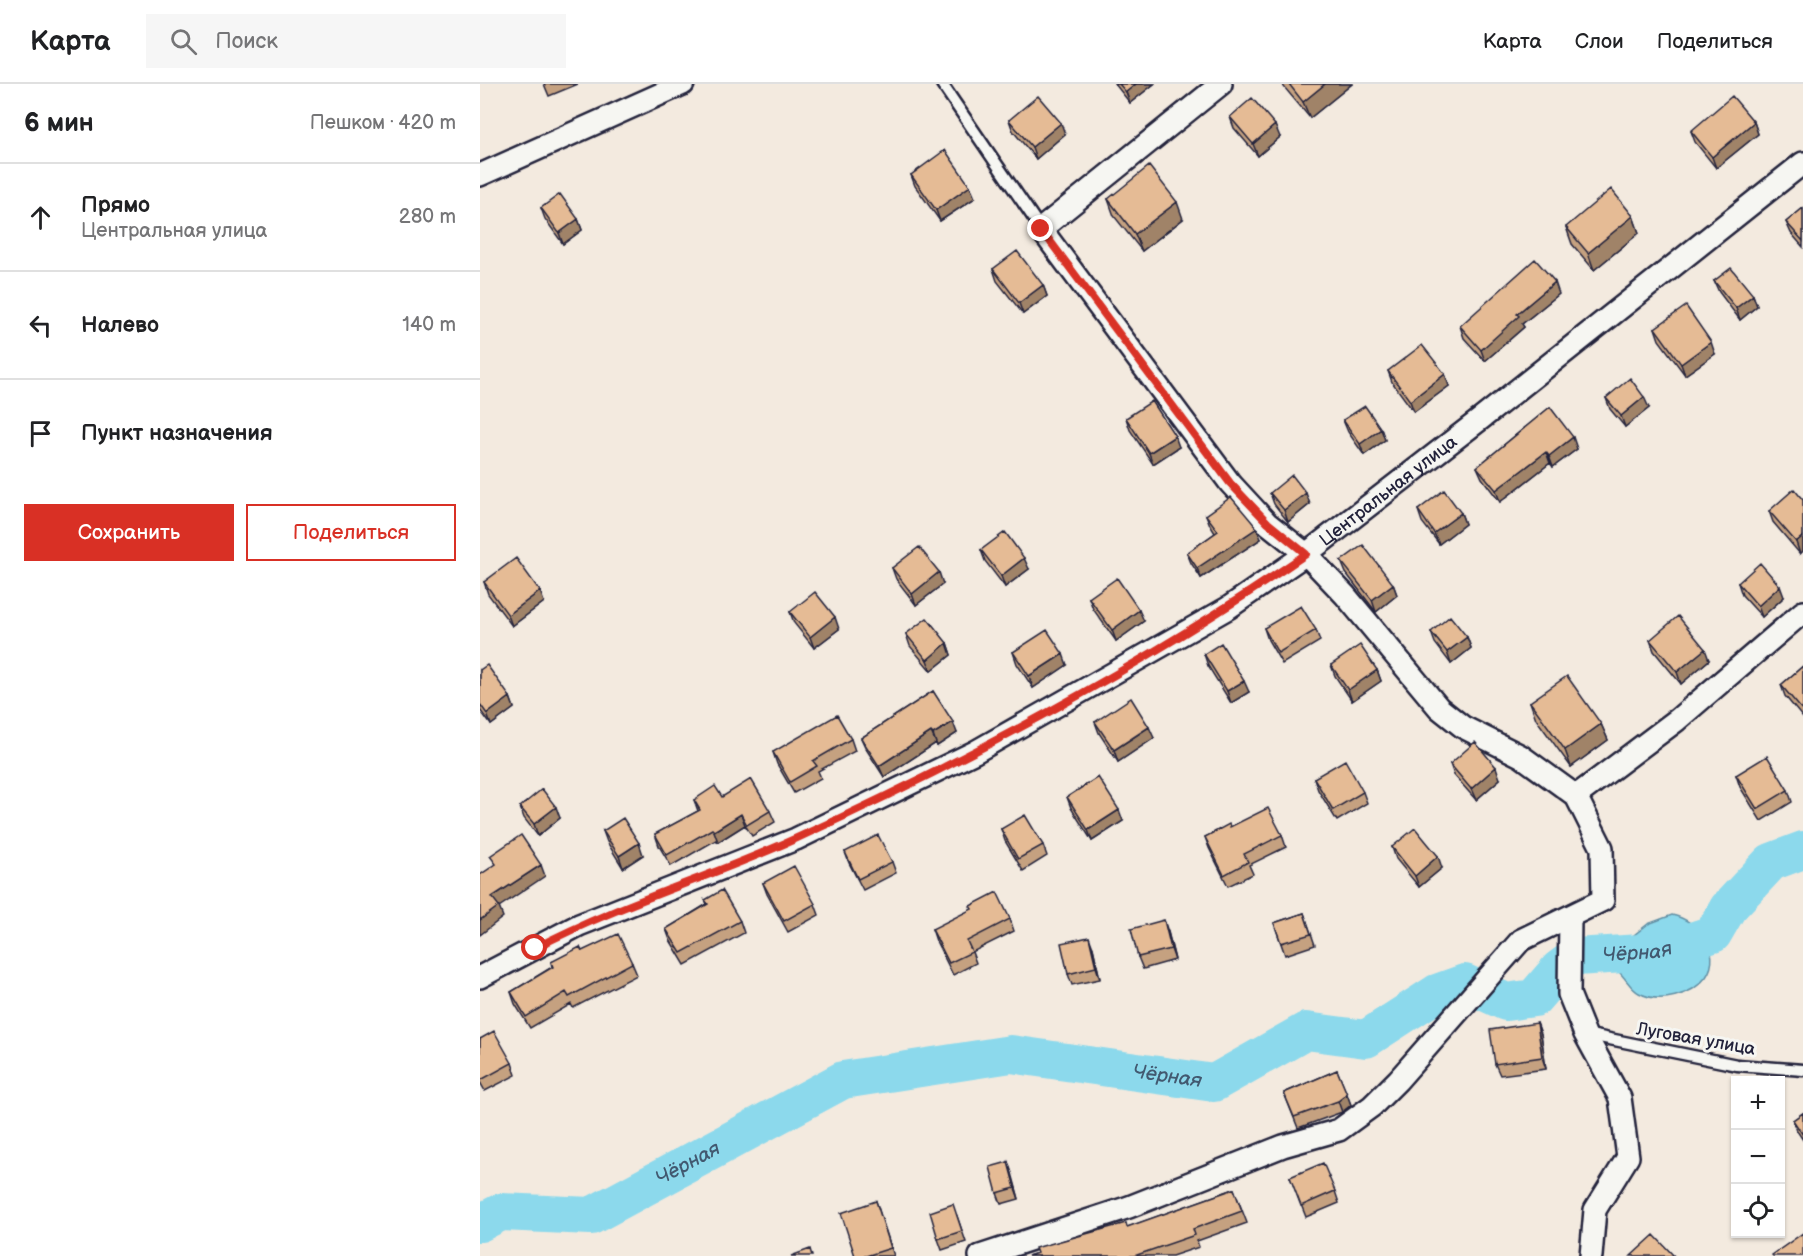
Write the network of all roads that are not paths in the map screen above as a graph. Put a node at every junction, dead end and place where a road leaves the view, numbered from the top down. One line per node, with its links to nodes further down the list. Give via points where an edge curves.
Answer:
1 (683, 84): 5 (street)
2 (942, 84): 6 (lane)
3 (1221, 84): 6 (street)
4 (1803, 163): 7 (street, Центральная улица)
5 (480, 175)
6 (1041, 229): 7 (street, via 1230,483 1268,523)
7 (1306, 554): 9 (street, via 1439,708 1463,727 1521,756); 11 (street, Центральная улица, via 1228,608 975,752 796,839 579,925)
8 (1803, 612): 9 (street, via 1677,720)
9 (1576, 796): 10 (street, via 1602,848 1603,900)
10 (1570, 918): 12 (street, via 1569,994); 14 (street, via 1544,926 1520,941 1372,1106 1339,1130 1283,1146 1129,1207)
11 (480, 977)
12 (1585, 1034): 13 (lane, Луговая улица, via 1737,1065); 15 (street, via 1620,1098 1628,1157 1595,1210)
13 (1803, 1070)
14 (980, 1256)
15 (1591, 1256)

